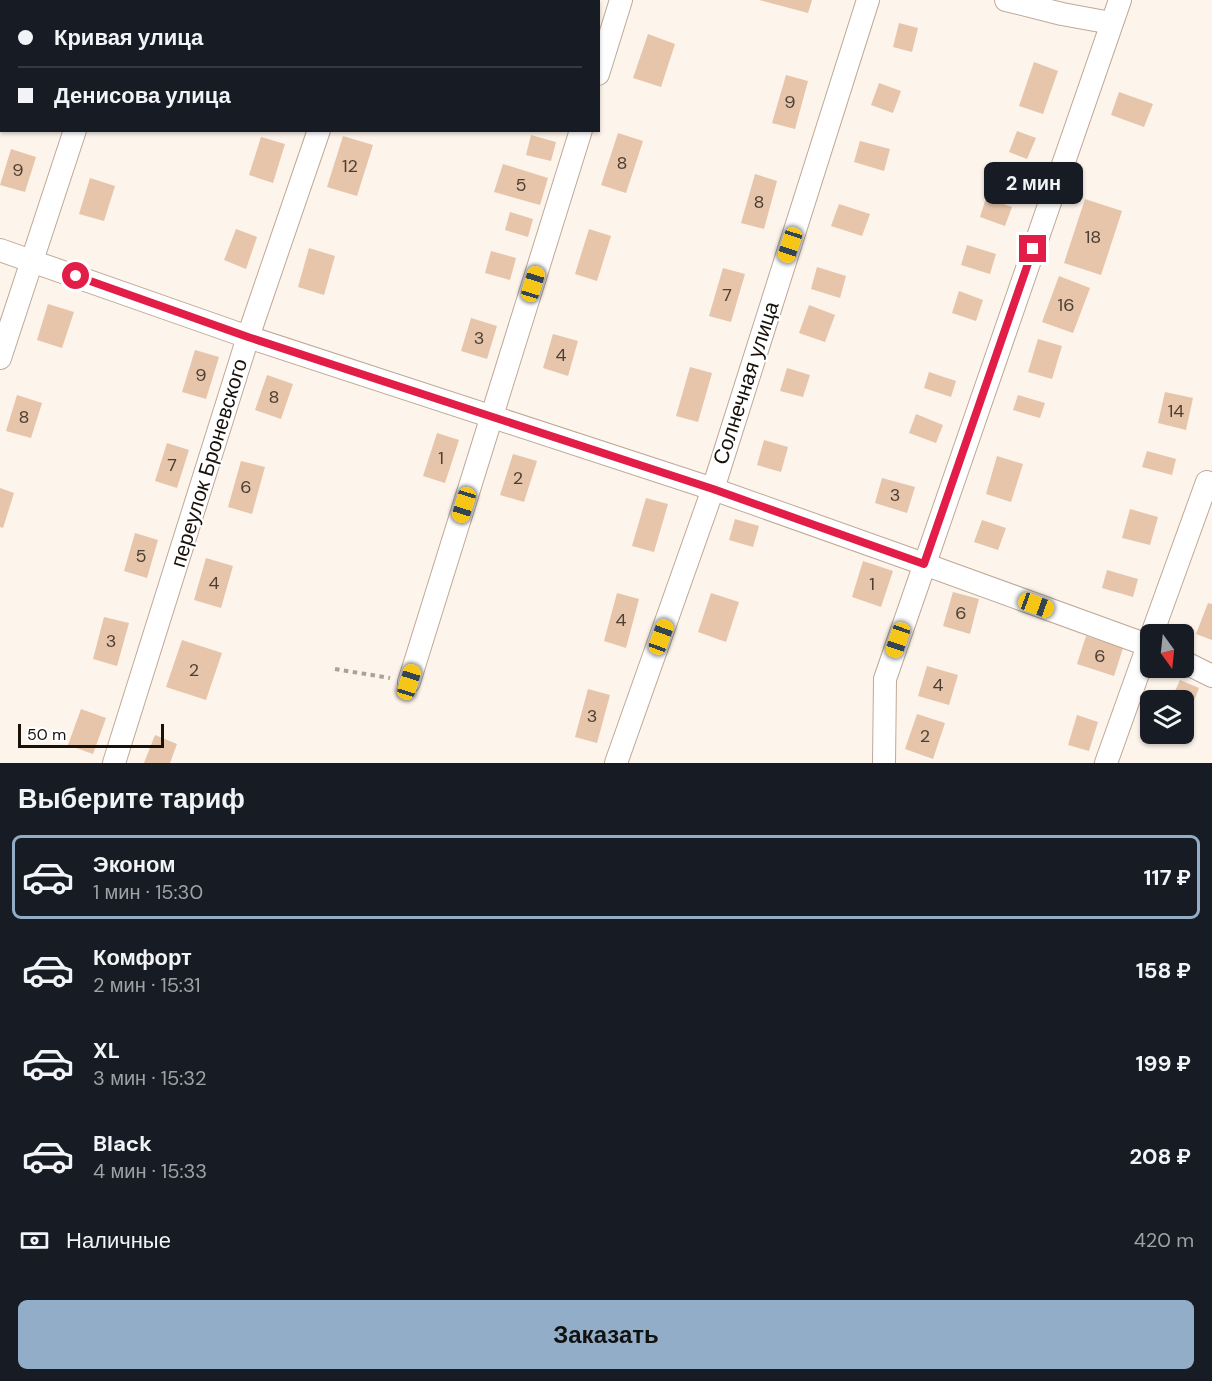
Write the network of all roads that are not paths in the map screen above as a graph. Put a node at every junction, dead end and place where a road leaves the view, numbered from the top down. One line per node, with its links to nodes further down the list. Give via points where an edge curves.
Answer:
1 (621, 0): 6 (street)
2 (868, 0): 16 (street, Солнечная улица)
3 (1006, 0): 5 (street)
4 (1120, 0): 5 (street)
5 (1111, 23): 17 (street)
6 (600, 68)
7 (74, 132): 11 (street)
8 (317, 132): 12 (street, переулок Броневского)
9 (580, 132): 14 (street)
10 (0, 250): 11 (street)
11 (33, 261): 12 (street); 13 (street)
12 (248, 337): 14 (street); 24 (street, переулок Броневского)
13 (0, 358)
14 (492, 416): 16 (street); 23 (street)
15 (1207, 482): 18 (street)
16 (713, 489): 17 (street); 25 (street, Солнечная улица)
17 (924, 564): 19 (street); 26 (street, via 885,679)
18 (1156, 624)
19 (1140, 639)
20 (1194, 667): 22 (street)
21 (1140, 670): 27 (street)
22 (1212, 675)
23 (409, 682)
24 (114, 763)
25 (616, 763)
26 (884, 763)
27 (1106, 763)

